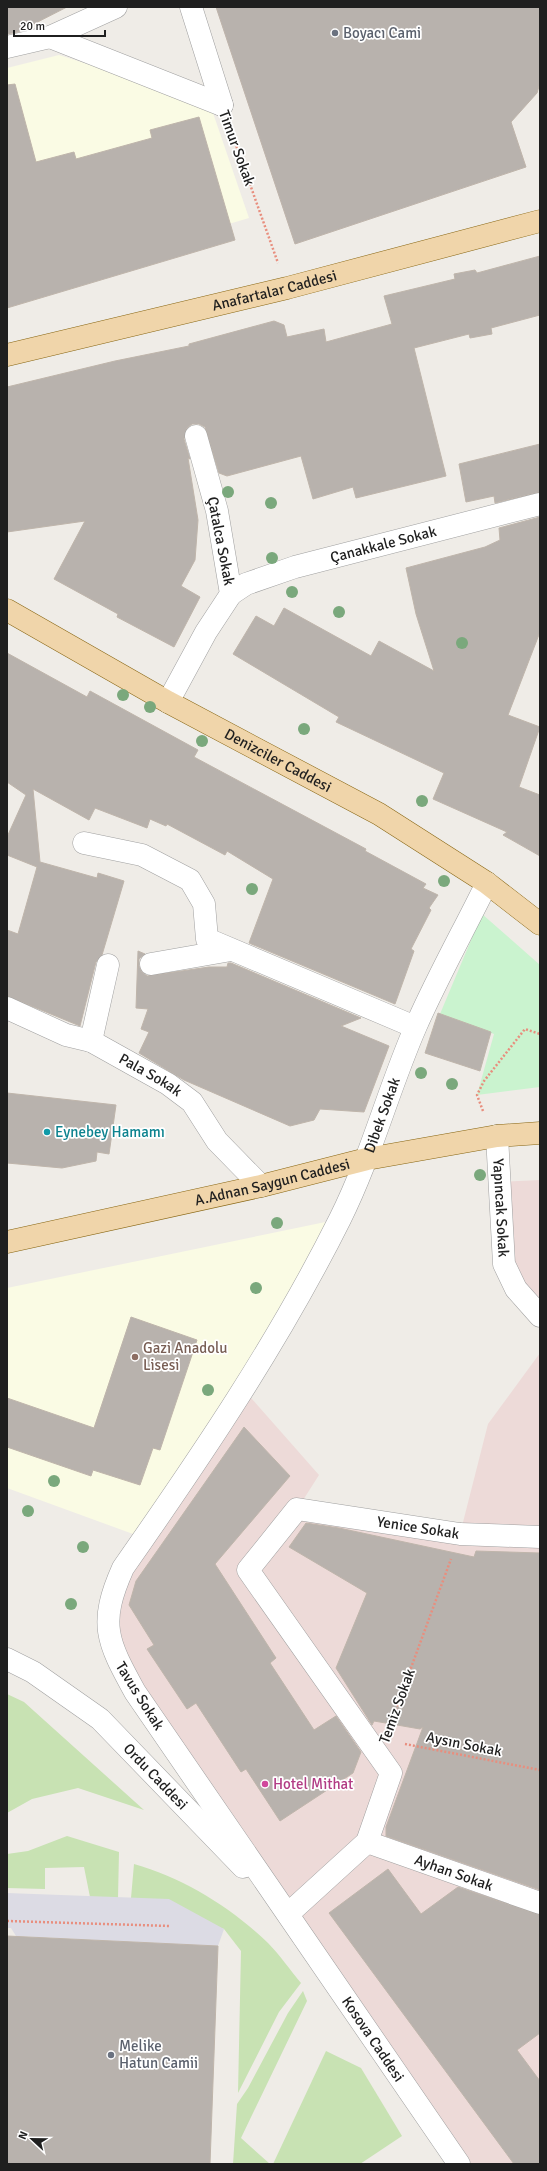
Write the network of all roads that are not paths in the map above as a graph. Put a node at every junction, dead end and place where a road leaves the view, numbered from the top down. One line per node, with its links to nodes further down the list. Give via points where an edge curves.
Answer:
1 (116, 7): 3 (street)
2 (191, 7): 3 (street, Timur Sokak, via 222,105)
3 (50, 37): 4 (street)
4 (7, 47)
5 (540, 221): 6 (main road, Anafartalar Caddesi, via 287,288)
6 (7, 356)
7 (196, 436): 9 (street, Çatalca Sokak, via 217,511)
8 (540, 504): 9 (street, Çanakkale Sokak, via 295,567 246,584)
9 (231, 594): 11 (street, Çatalca Sokak, via 206,632)
10 (10, 617): 11 (main road, Denizciler Caddesi)
11 (168, 702): 13 (main road, Denizciler Caddesi, via 379,814)
12 (84, 843): 15 (street, via 142,855 190,880 204,904 207,939)
13 (487, 883): 14 (main road, Denizciler Caddesi); 19 (street, Dibek Sokak)
14 (540, 924)
15 (233, 950): 16 (street); 19 (street)
16 (151, 964)
17 (108, 965): 20 (street)
18 (7, 1008): 20 (street, Pala Sokak, via 66,1036)
19 (415, 1027): 23 (street, Dibek Sokak)
20 (91, 1041): 24 (street, Pala Sokak, via 168,1084 192,1102 217,1141)
21 (540, 1133): 22 (main road, A.Adnan Saygun Caddesi)
22 (496, 1136): 23 (main road, A.Adnan Saygun Caddesi); 26 (street, Yapıncak Sokak, via 504,1264 516,1289)
23 (367, 1159): 24 (main road, A.Adnan Saygun Caddesi); 27 (street, Dibek Sokak, via 340,1219 283,1325)
24 (261, 1186): 25 (main road, A.Adnan Saygun Caddesi)
25 (7, 1242)
26 (540, 1316)
27 (234, 1406): 33 (street, Tavus Sokak, via 123,1568 107,1612 109,1633 115,1656 135,1692)
28 (540, 1537): 30 (street, Yenice Sokak, via 460,1534 297,1509 248,1570)
29 (7, 1659): 33 (street, Ordu Caddesi, via 33,1672 100,1719)
30 (382, 1748): 31 (street, Temiz Sokak, via 391,1773)
31 (367, 1842): 32 (street, Ayhan Sokak); 33 (street, Temiz Sokak)
32 (540, 1903)
33 (288, 1914): 34 (street, Kosova Caddesi)
34 (458, 2164)

